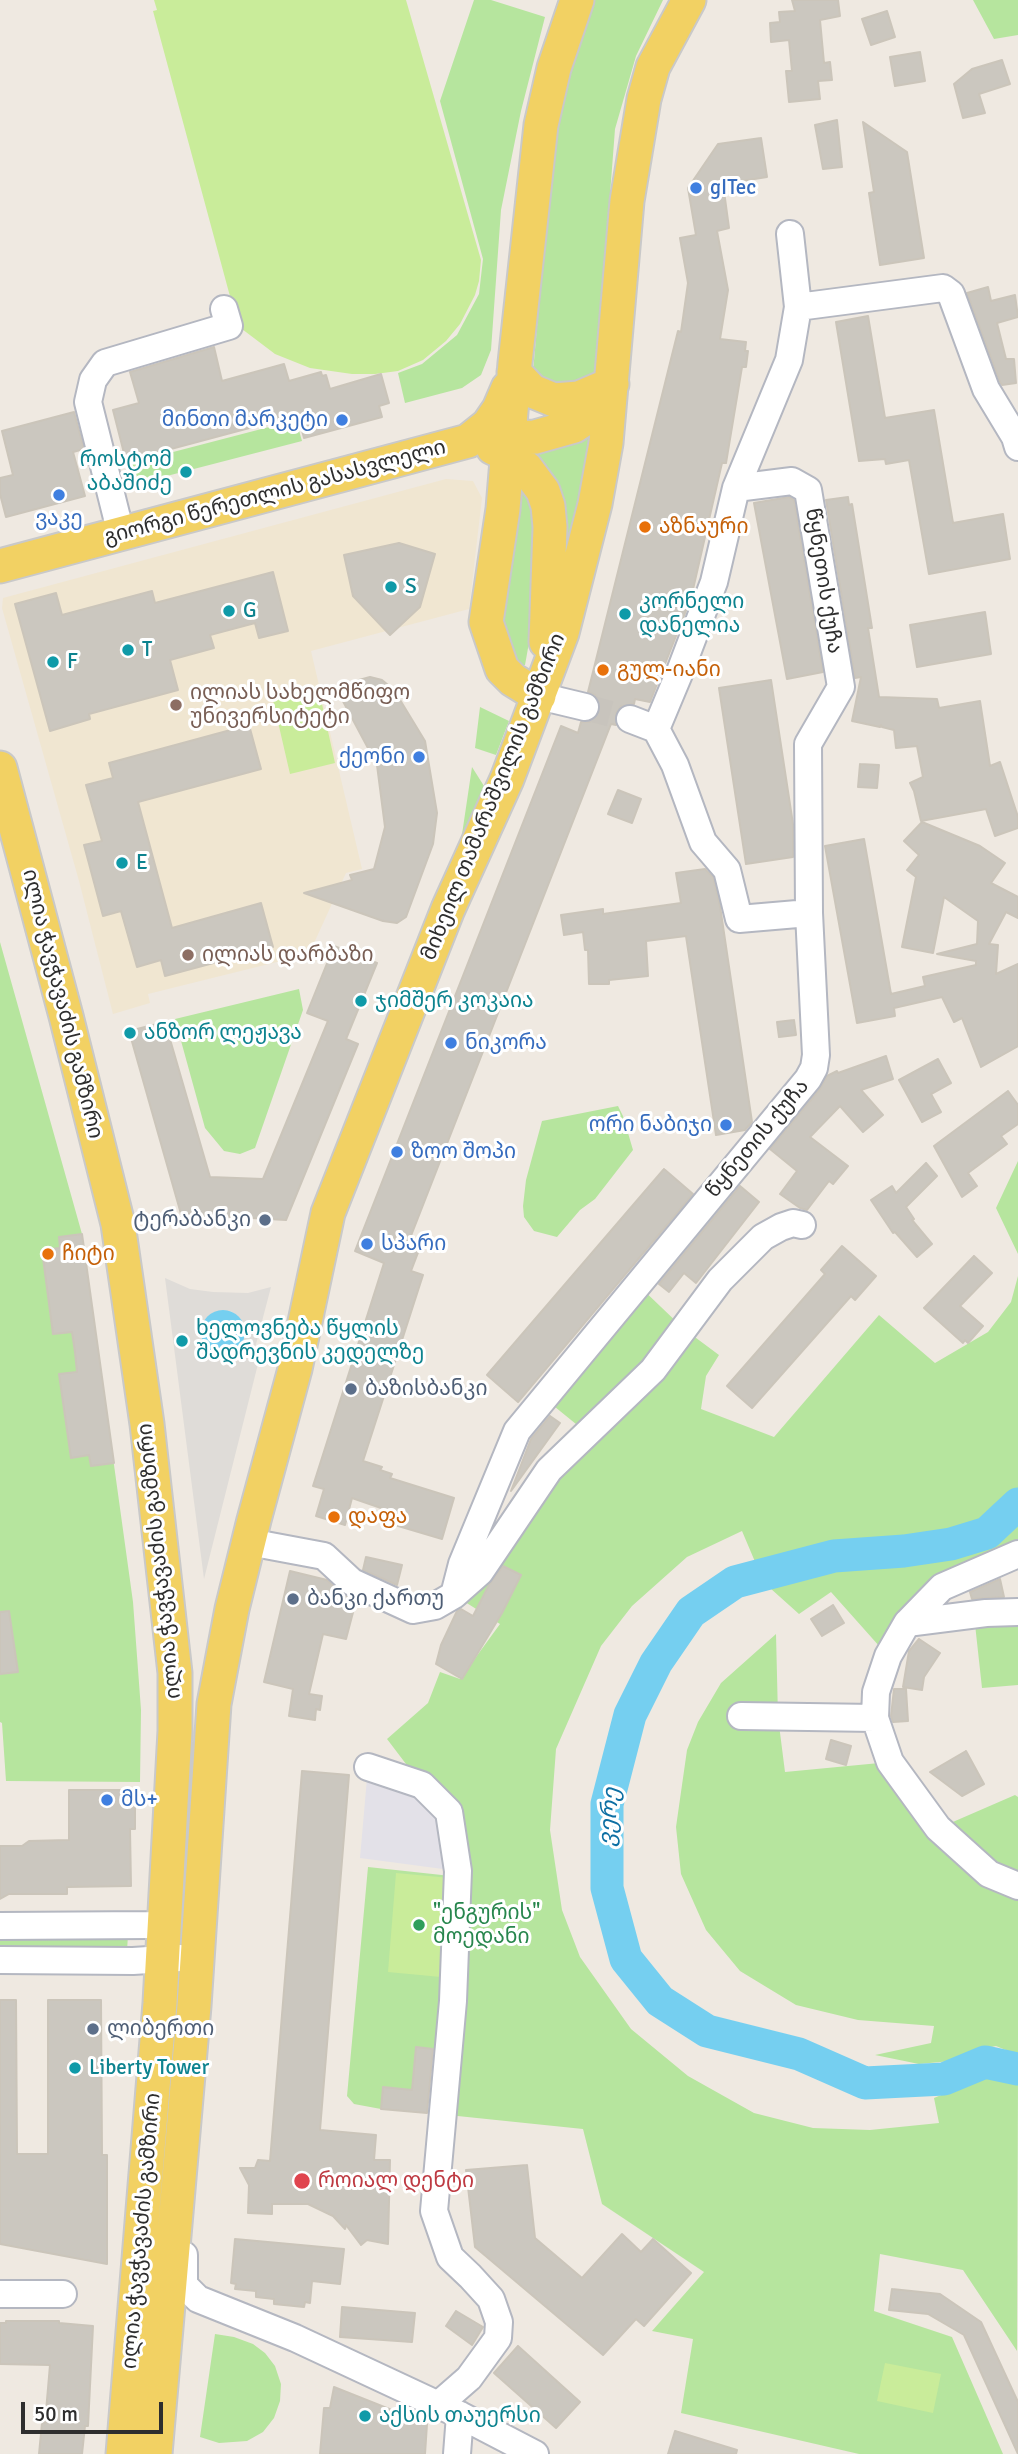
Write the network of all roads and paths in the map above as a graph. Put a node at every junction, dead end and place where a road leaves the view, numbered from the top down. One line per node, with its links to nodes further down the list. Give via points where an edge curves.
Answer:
1 (577, 0): 6 (main road, via 541,125)
2 (689, 0): 7 (main road, მიხეილ თამარაშვილის გამზირი, via 653,67 644,99 627,201)
3 (790, 233): 4 (street)
4 (798, 307): 10 (street, via 943,288 951,294 986,389); 11 (street, via 789,360)
5 (224, 309): 13 (street, via 229,326 105,363 93,380 88,402)
6 (514, 372): 7 (main road, via 532,391 554,400 579,398); 8 (main road, გიორგი წერეთლის გასასვლელი, via 499,410); 9 (main road)
7 (612, 384): 9 (main road, via 589,416 574,426); 15 (main road, მიხეილ თამარაშვილის გამზირი, via 595,504 569,609)
8 (468, 441): 9 (main road); 12 (main road, via 480,447 494,465); 13 (main road, გიორგი წერეთლის გასასვლელი)
9 (508, 446): 12 (main road); 15 (main road, via 543,491 551,527)
10 (1018, 447)
11 (736, 488): 18 (street, via 714,582); 20 (street, წყნეთის ქუჩა, via 792,481 808,490 811,503 841,687 808,744)
12 (503, 509): 15 (main road, via 486,622 502,669 513,680)
13 (121, 534): 14 (main road, გიორგი წერეთლის გასასვლელი)
14 (0, 566)
15 (542, 687): 16 (street); 22 (main road, მიხეილ თამარაშვილის გამზირი, via 328,1213 295,1369)
16 (584, 706)
17 (630, 719): 18 (street)
18 (656, 729): 20 (street, via 675,765 703,842 727,870 739,919)
19 (0, 768): 31 (main road, ილია ჭავჭავაძის გამზირი, via 118,1224 133,1320 175,1673)
20 (809, 913): 24 (street, წყნეთის ქუჩა, via 814,1068 517,1432 462,1564)
21 (802, 1225): 24 (street, via 793,1223 763,1237 720,1280 653,1370 550,1470 480,1572)
22 (249, 1542): 24 (street, via 324,1556 352,1582 413,1610 435,1606); 33 (main road, ილია ჭავჭავაძის გამზირი, via 214,1704)
23 (1018, 1554): 26 (street, via 942,1587)
24 (454, 1595)
25 (1018, 1612): 26 (street)
26 (907, 1623): 28 (street, via 888,1656 876,1692)
27 (741, 1716): 28 (street)
28 (875, 1718): 30 (street, via 890,1762 938,1828 989,1874)
29 (368, 1768): 41 (street, via 422,1785 449,1812 458,1871 453,2001 434,2211 450,2257 491,2299 499,2322 498,2338)
30 (1018, 1886)
31 (166, 1919): 32 (street, via 150,1925); 34 (main road, ილია ჭავჭავაძის გამზირი)
32 (0, 1926)
33 (198, 1940): 34 (street, via 181,1958); 36 (main road, ილია ჭავჭავაძის გამზირი)
34 (162, 1959): 35 (street); 42 (main road, ილია ჭავჭავაძის გამზირი)
35 (0, 1961)
36 (175, 2234): 39 (street, via 184,2254 184,2285); 40 (main road, ილია ჭავჭავაძის გამზირი)
37 (0, 2294): 38 (street)
38 (63, 2294)
39 (198, 2299): 40 (street, via 178,2305); 41 (street, via 295,2338)
40 (166, 2322): 43 (main road, ილია ჭავჭავაძის გამზირი)
41 (449, 2410): 44 (street); 45 (street)
42 (123, 2454)
43 (155, 2454)
44 (457, 2454)
45 (535, 2454)

